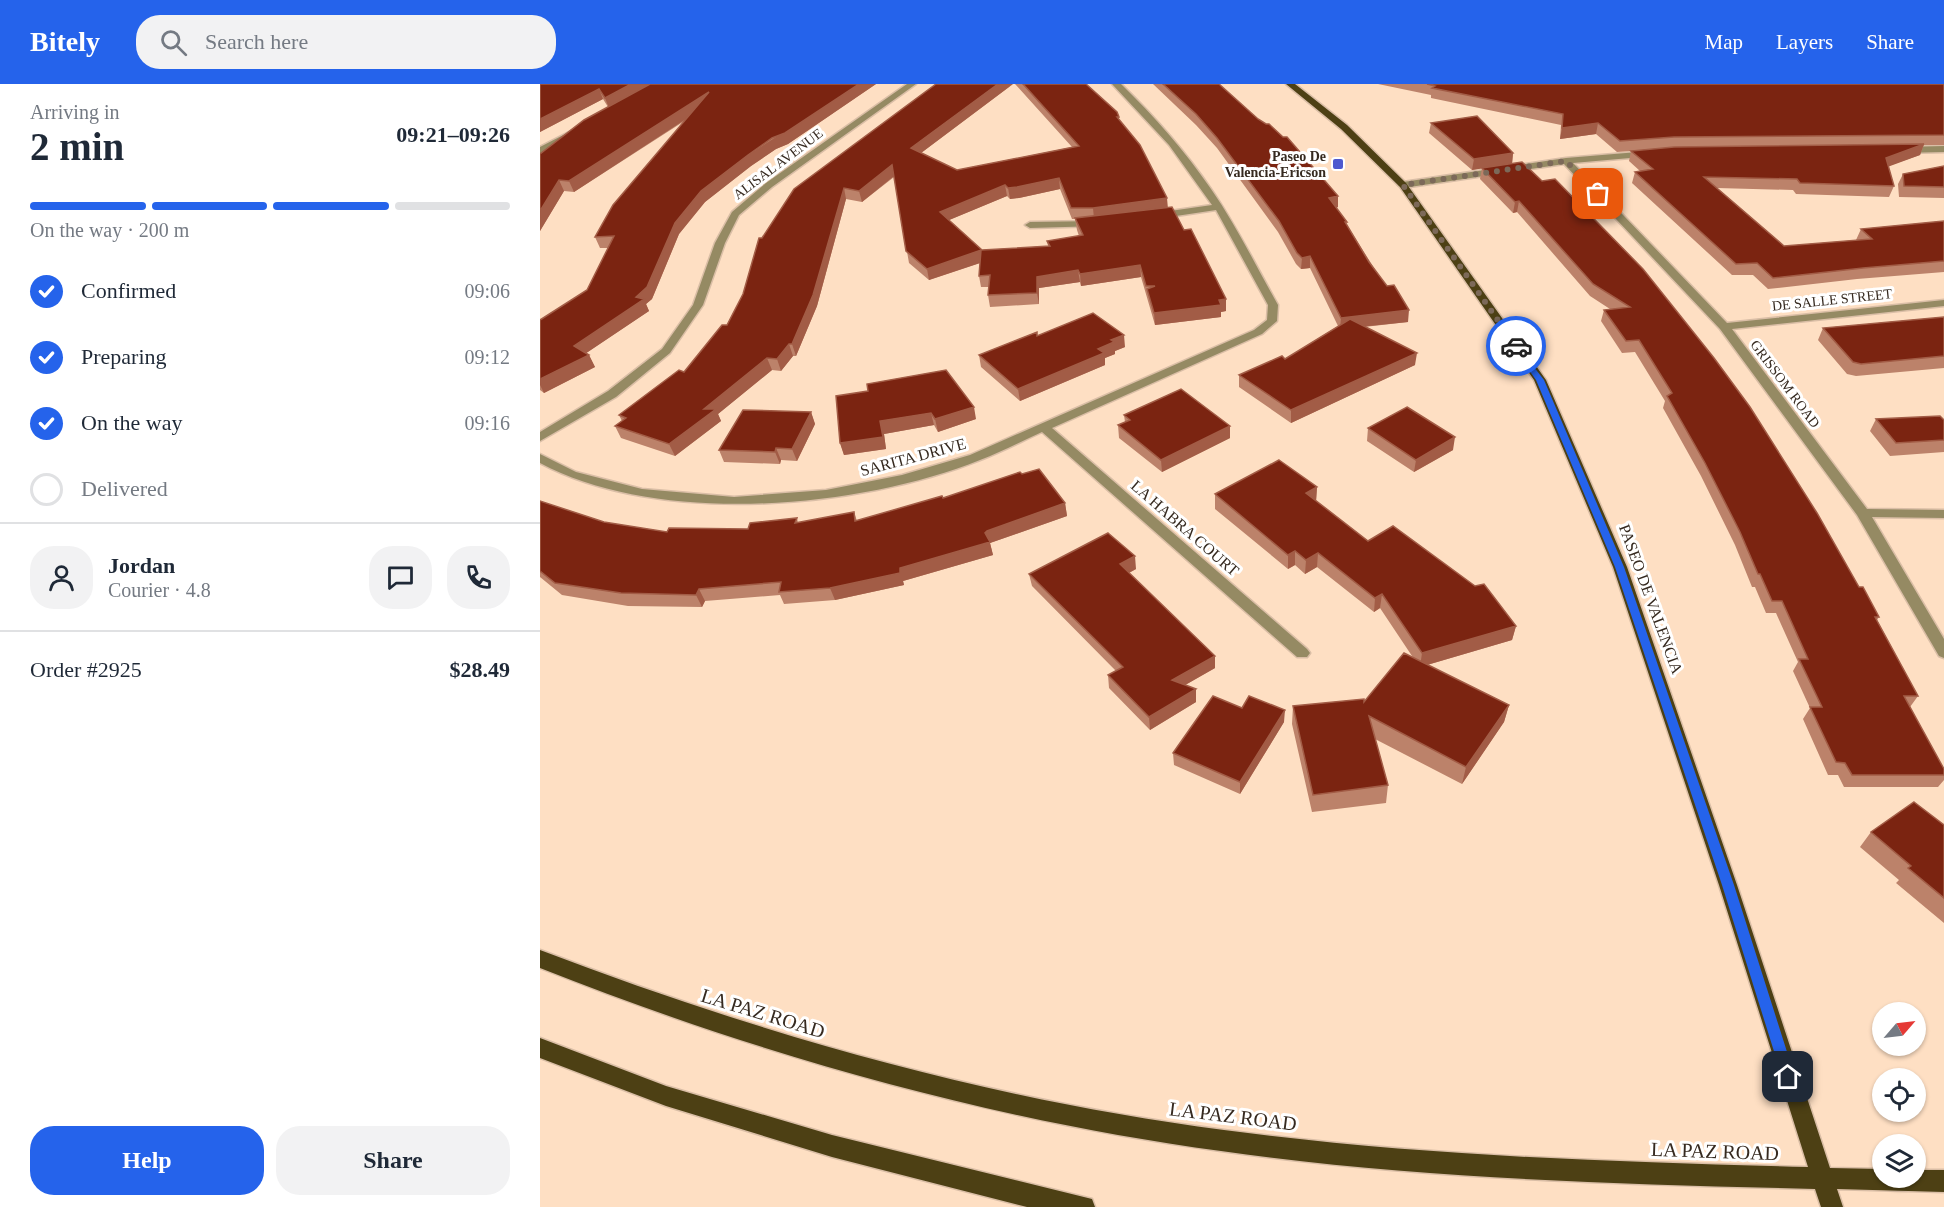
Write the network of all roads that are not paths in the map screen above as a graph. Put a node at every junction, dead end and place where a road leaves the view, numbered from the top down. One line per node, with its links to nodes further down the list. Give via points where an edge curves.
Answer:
1 (912, 84): 18 (street, ALISAL AVENUE, via 769,185 735,214 698,304 666,351 612,394)
2 (1116, 84): 11 (street, via 1175,147)
3 (1290, 84): 10 (main road, PASEO DE VALENCIA, via 1344,127)
4 (578, 131): 5 (street)
5 (542, 148)
6 (1944, 149): 7 (street)
7 (1897, 150)
8 (1660, 153): 9 (street)
9 (1566, 161): 10 (street); 16 (street, GRISSOM ROAD)
10 (1403, 185): 26 (main road, PASEO DE VALENCIA, via 1540,380 1620,567)
11 (1219, 207): 12 (street); 17 (street, SARITA DRIVE, via 1273,305 1272,321 1258,332)
12 (1140, 218)
13 (1106, 223): 14 (street)
14 (1030, 225)
15 (1944, 303): 16 (street, DE SALLE STREET)
16 (1724, 327): 20 (street, GRISSOM ROAD)
17 (1045, 428): 19 (street, SARITA DRIVE, via 974,458 904,479 826,494 734,501 642,493 572,475); 23 (street, LA HABRA COURT)
18 (540, 437)
19 (540, 458)
20 (1863, 513): 21 (street); 22 (street, GRISSOM ROAD)
21 (1944, 514)
22 (1944, 652)
23 (1302, 653)
24 (540, 959): 26 (main road, LA PAZ ROAD, via 669,1010 777,1045 1033,1109 1179,1134 1348,1154 1545,1170)
25 (540, 1048): 28 (main road, via 666,1096 832,1146)
26 (1822, 1178): 27 (main road, LA PAZ ROAD); 29 (main road, PASEO DE VALENCIA)
27 (1944, 1182)
28 (1084, 1207)
29 (1832, 1207)

